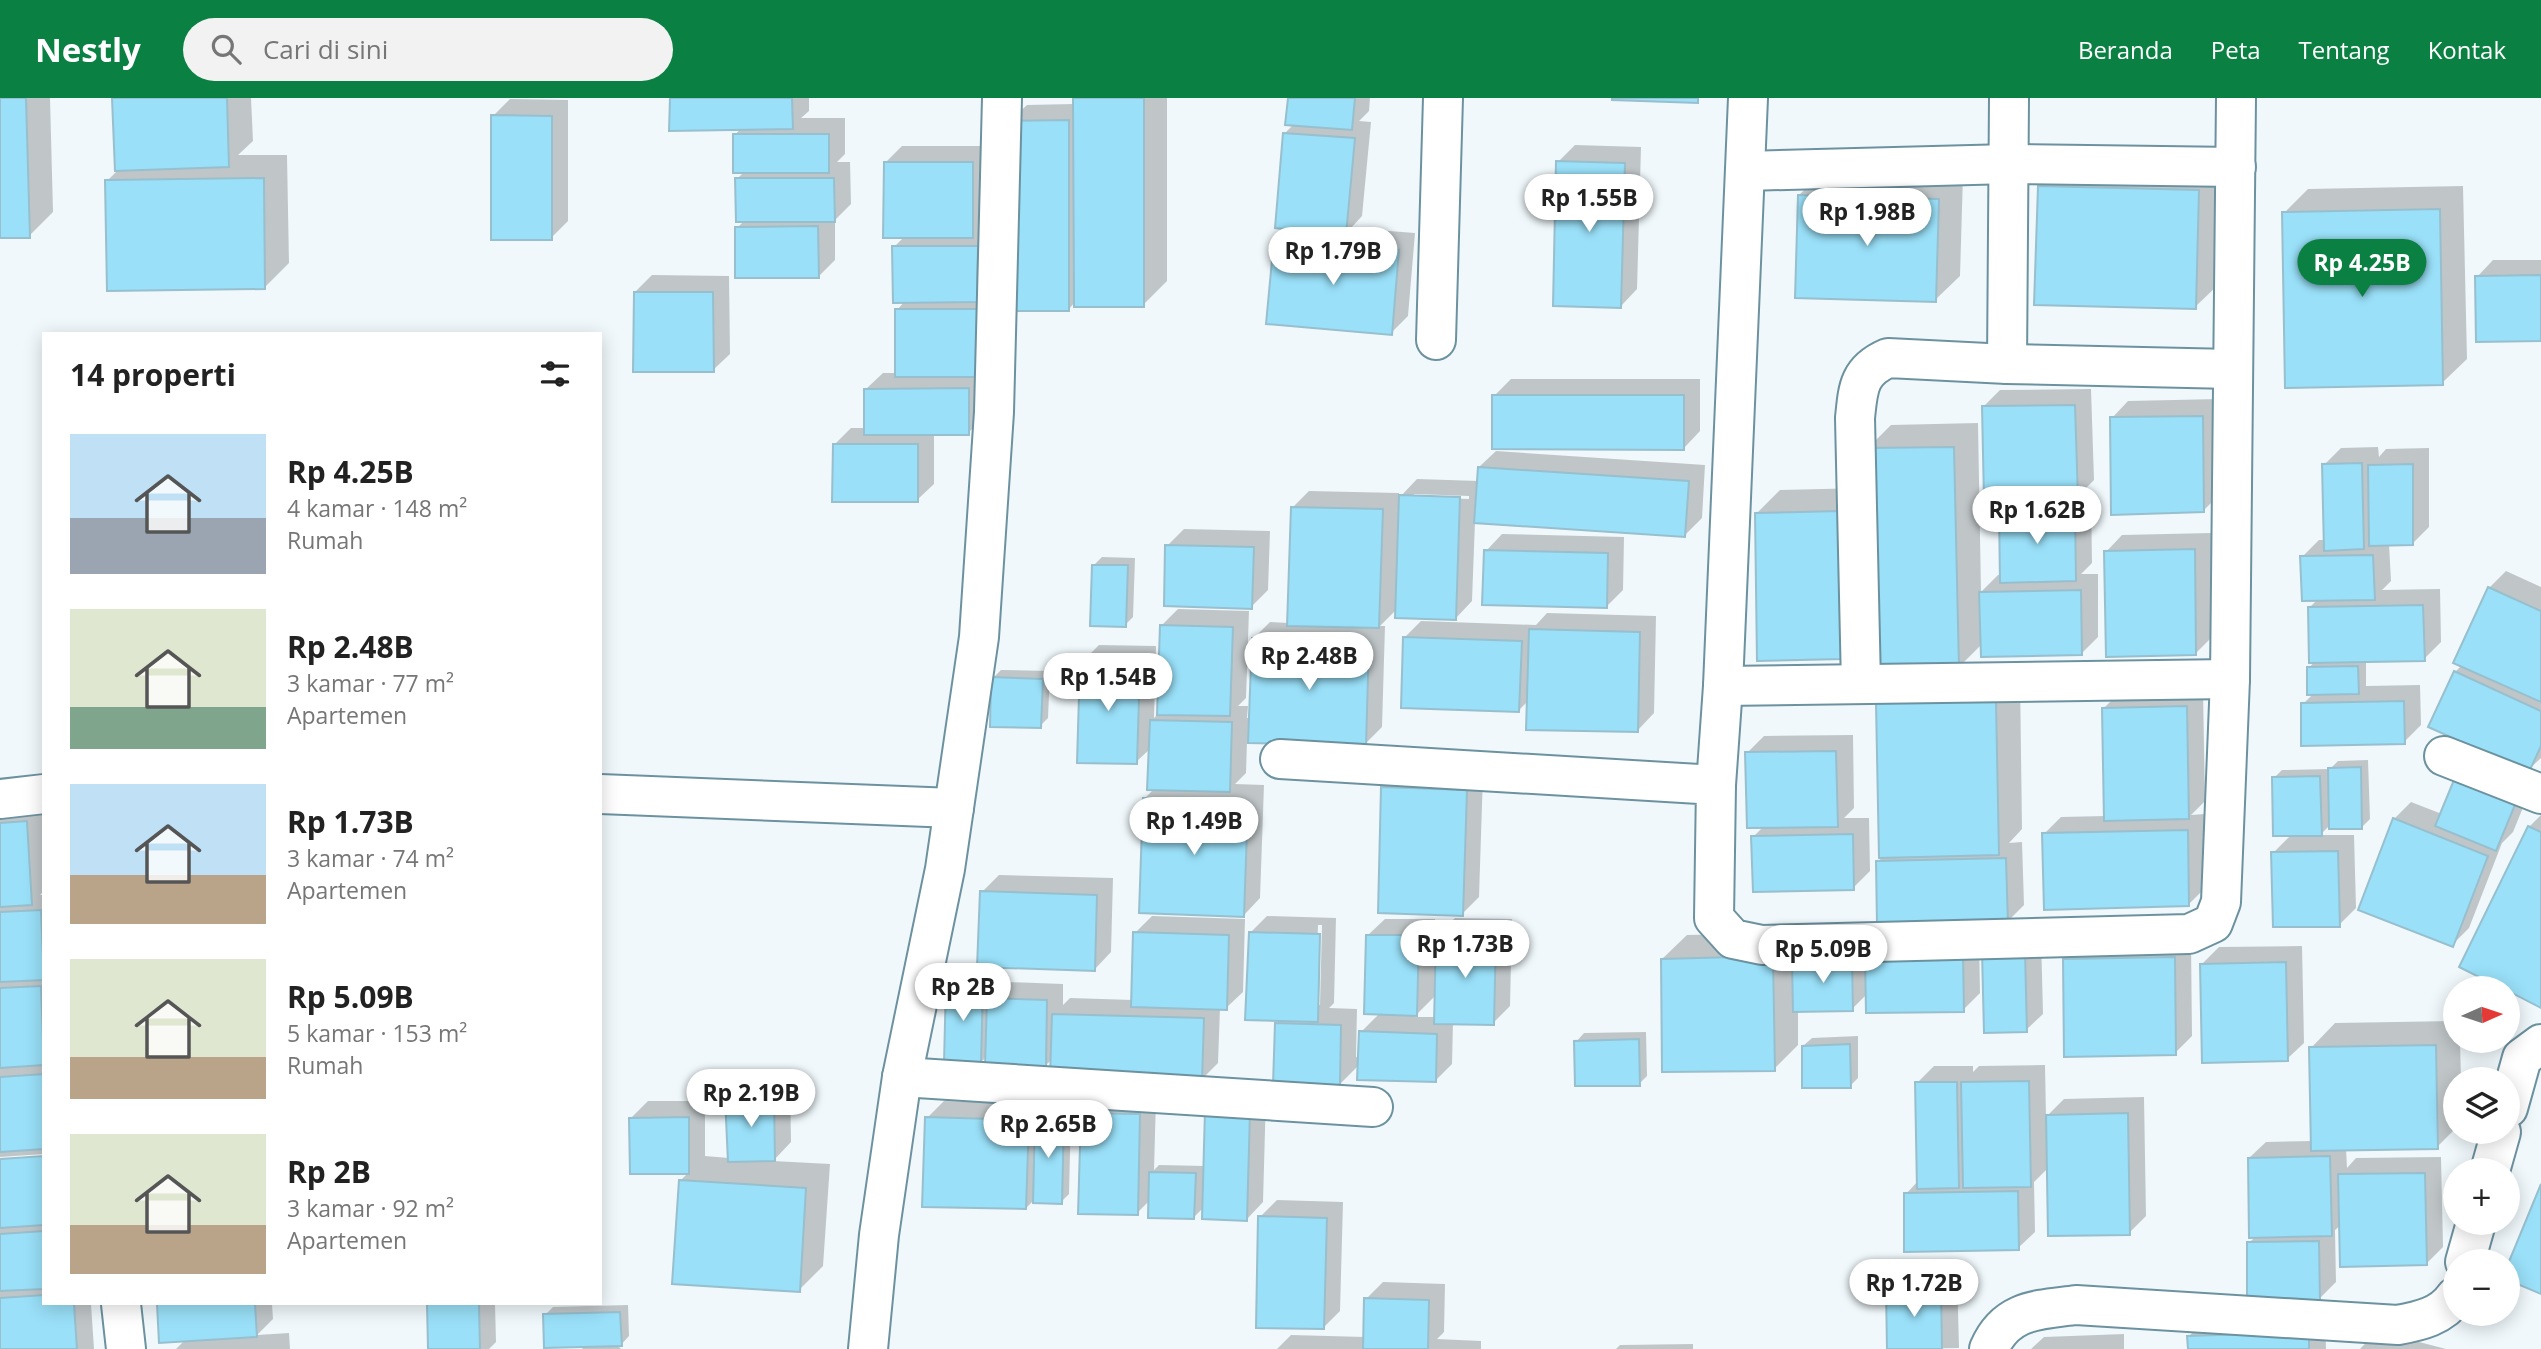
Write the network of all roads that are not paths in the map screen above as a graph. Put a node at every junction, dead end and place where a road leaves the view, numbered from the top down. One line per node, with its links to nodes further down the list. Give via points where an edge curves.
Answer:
1 (1002, 98): 22 (street, via 994,412 979,637)
2 (1443, 98): 9 (street)
3 (1748, 98): 8 (street)
4 (2009, 98): 6 (street)
5 (2236, 98): 7 (street)
6 (2010, 164): 7 (street); 8 (street); 10 (street)
7 (2236, 167): 11 (street)
8 (1745, 171): 14 (street)
9 (1436, 340)
10 (2007, 364): 11 (street); 13 (street, via 1888,358 1862,377 1856,418)
11 (2232, 369): 12 (street)
12 (2230, 679): 13 (street); 17 (street, via 2221,902 2213,923 2189,934 1762,945 1733,939 1714,918)
13 (1861, 684): 14 (street)
14 (1723, 686): 17 (street)
15 (2444, 756): 20 (street)
16 (1280, 759): 17 (street)
17 (1716, 785)
18 (42, 794): 21 (street)
19 (602, 794): 22 (street)
20 (2541, 794)
21 (0, 799)
22 (954, 808): 25 (street)
23 (2541, 1044): 24 (street, via 2522,1058)
24 (2519, 1067)
25 (902, 1077): 26 (street); 30 (street)
26 (1373, 1107)
27 (121, 1305): 29 (street)
28 (2443, 1309): 31 (street, via 2424,1320 2398,1325 2076,1305 2024,1312 1996,1332)
29 (126, 1349)
30 (868, 1349)
31 (1989, 1349)

